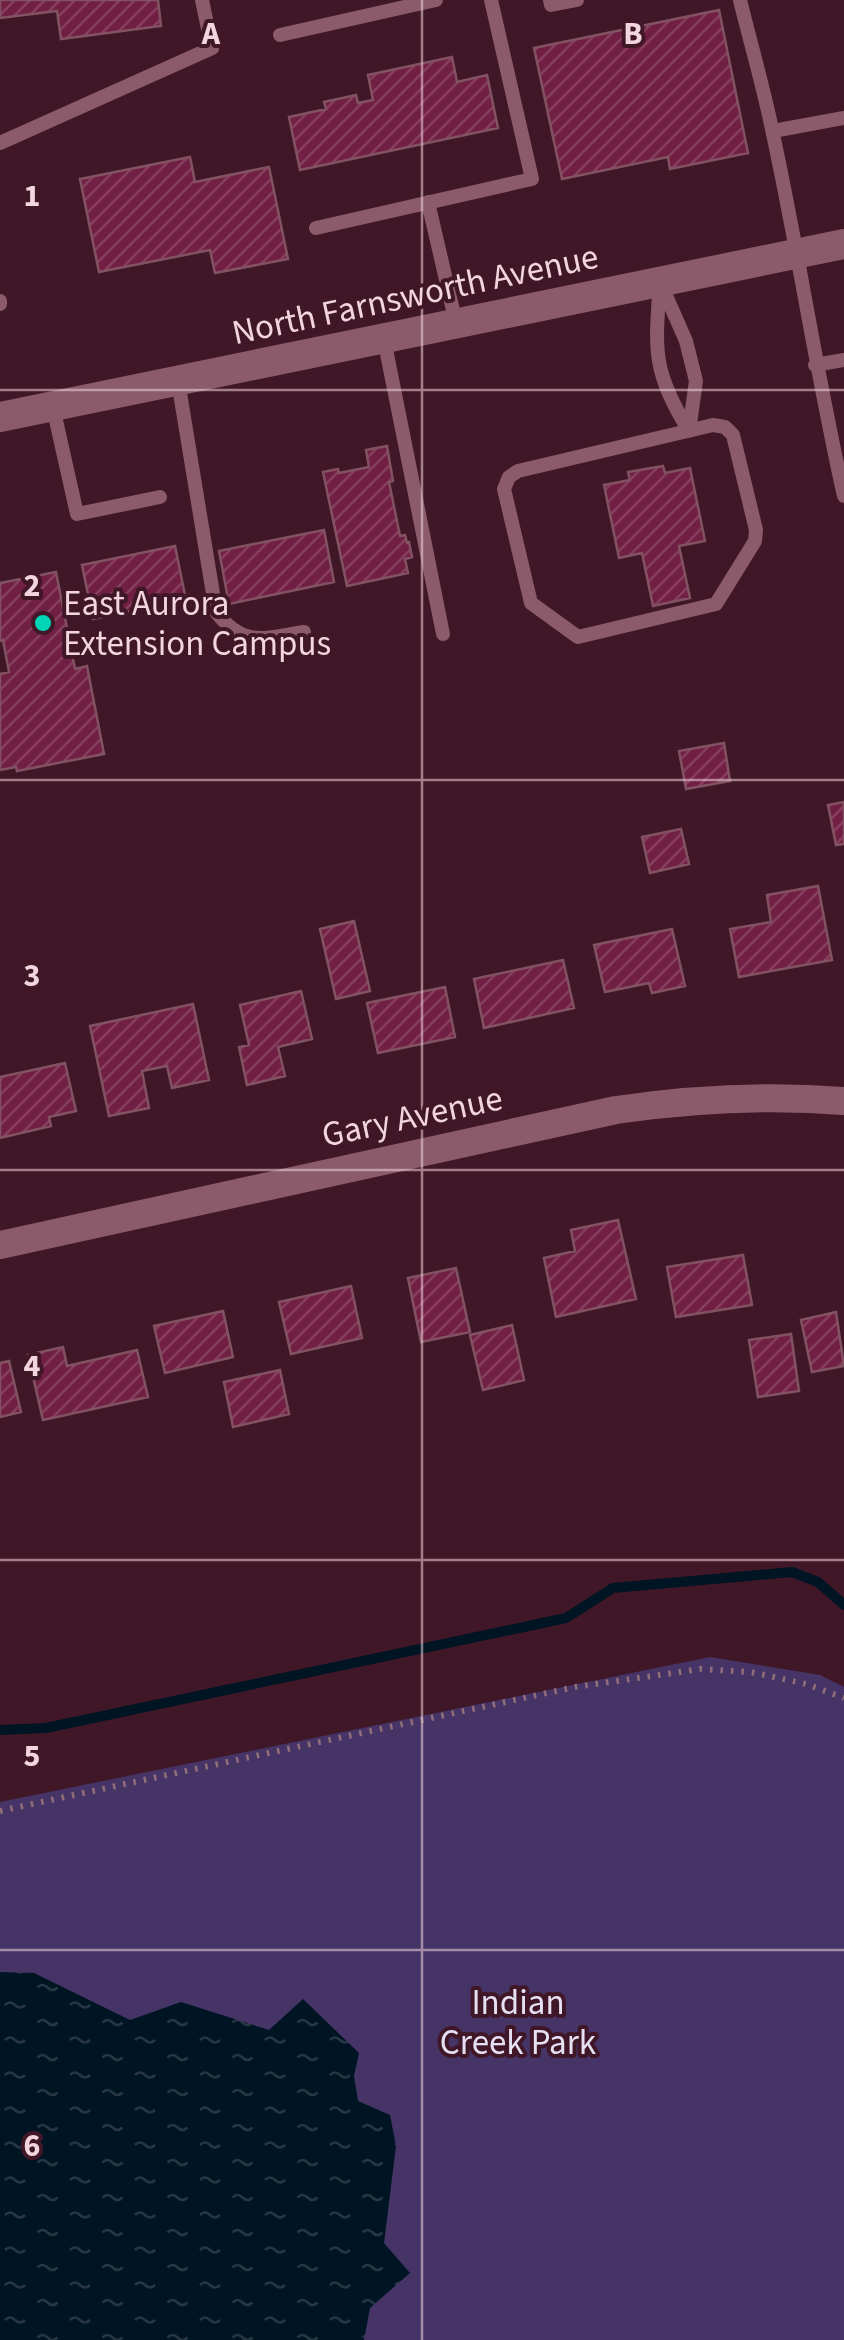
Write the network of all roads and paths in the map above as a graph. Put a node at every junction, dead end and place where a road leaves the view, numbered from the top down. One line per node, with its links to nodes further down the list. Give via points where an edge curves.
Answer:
1 (202, 0): 10 (lane, via 212,48)
2 (436, 0): 7 (lane)
3 (491, 0): 11 (lane, via 532,179)
4 (550, 0): 5 (lane)
5 (577, 0)
6 (740, 0): 9 (lane)
7 (280, 36)
8 (844, 118): 9 (lane)
9 (773, 132): 14 (lane)
10 (0, 143)
11 (428, 202): 12 (lane); 16 (lane)
12 (316, 228)
13 (844, 244): 14 (main road, North Farnsworth Avenue)
14 (796, 253): 15 (main road, North Farnsworth Avenue); 19 (lane)
15 (660, 282): 16 (main road, North Farnsworth Avenue); 23 (lane, via 696,382); 23 (lane, via 656,347 665,391)
16 (456, 323): 17 (main road, North Farnsworth Avenue)
17 (384, 338): 20 (main road, North Farnsworth Avenue); 28 (lane)
18 (844, 360): 19 (lane)
19 (815, 365): 24 (lane)
20 (178, 381): 21 (main road, North Farnsworth Avenue); 27 (lane, via 216,612 228,628 252,640)
21 (53, 406): 22 (main road, North Farnsworth Avenue); 26 (lane, via 77,514)
22 (0, 418)
23 (689, 431): 23 (lane, via 509,477 504,489 531,603 578,637 716,604 756,541 733,434 713,425)
24 (841, 468): 25 (lane)
25 (844, 496)
26 (160, 497)
27 (304, 632)
28 (443, 634)
29 (844, 1100): 30 (street, Gary Avenue, via 683,1100 616,1110)
30 (0, 1245)
31 (844, 1698): 32 (path, via 751,1672 701,1669 575,1687)
32 (0, 1810)

